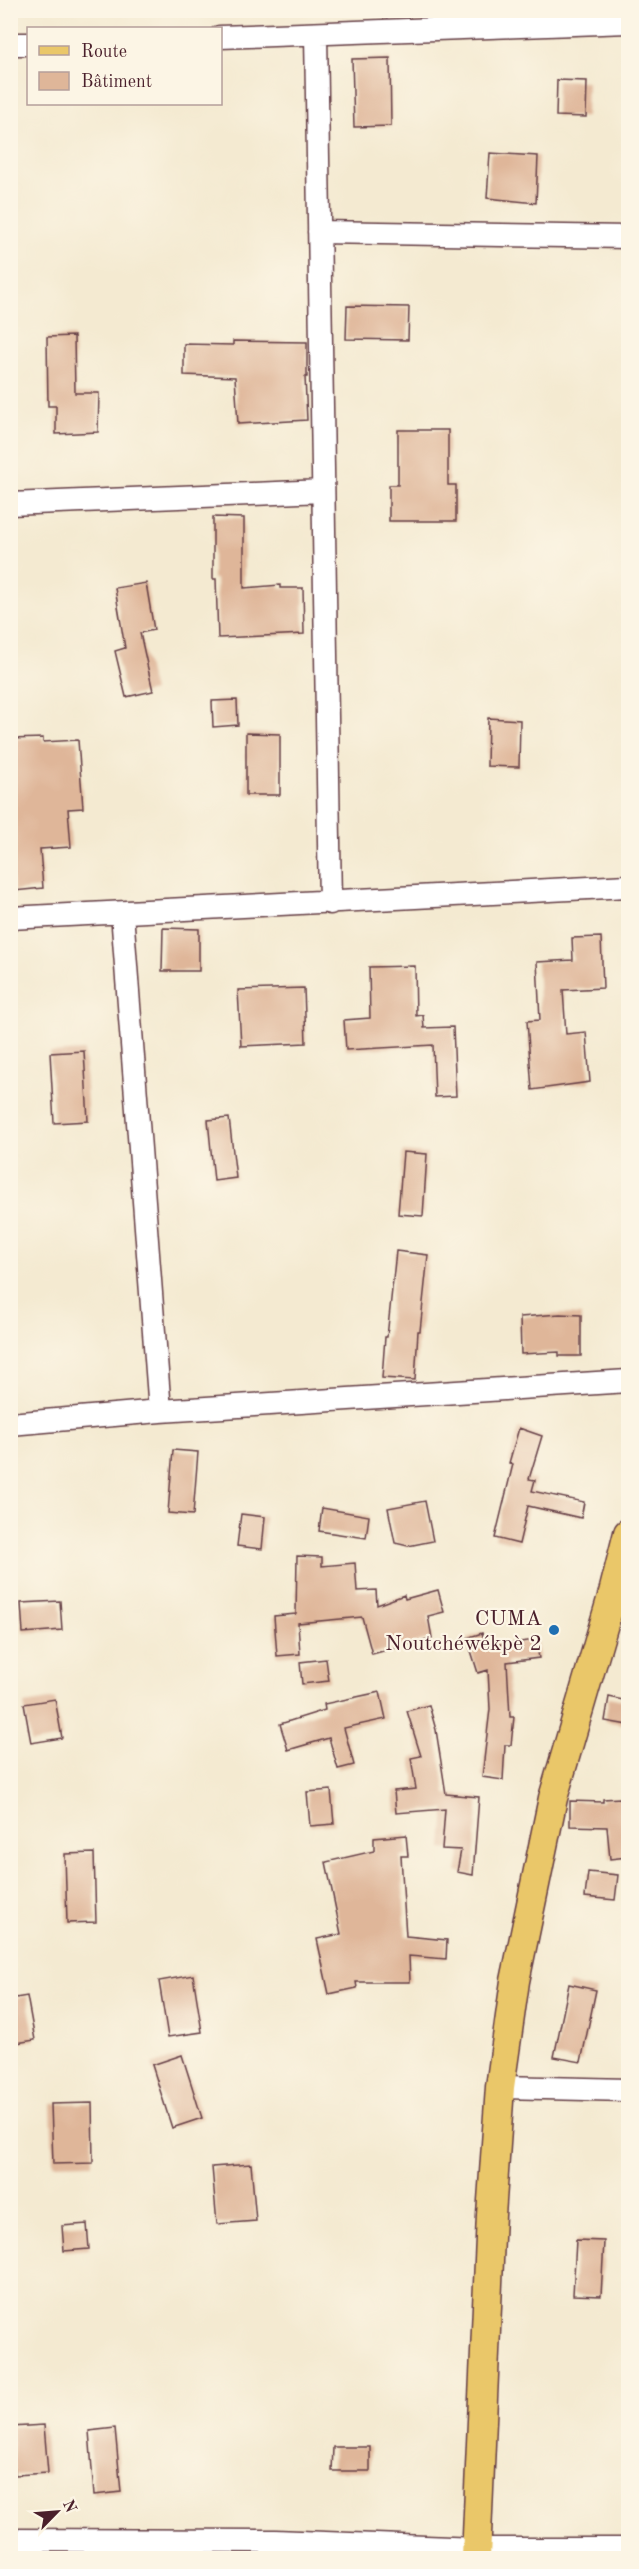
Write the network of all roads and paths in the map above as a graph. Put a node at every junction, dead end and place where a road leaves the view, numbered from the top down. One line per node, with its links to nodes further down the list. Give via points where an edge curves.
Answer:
1 (628, 22): 2 (street)
2 (316, 34): 3 (street); 6 (street)
3 (222, 37)
4 (10, 44): 5 (street)
5 (27, 44)
6 (319, 232): 7 (street); 8 (street)
7 (628, 237)
8 (323, 491): 9 (street); 11 (street)
9 (10, 504)
10 (628, 886): 11 (street)
11 (330, 903): 12 (street)
12 (122, 913): 13 (street); 15 (street)
13 (10, 918)
14 (628, 1381): 15 (street)
15 (160, 1411): 16 (street)
16 (10, 1424)
17 (628, 1533): 18 (main road, via 551,1808 515,1981)
18 (500, 2087): 19 (street); 22 (main road)
19 (628, 2090)
20 (10, 2540): 22 (street, via 275,2541)
21 (628, 2549): 22 (street)
22 (476, 2554)

